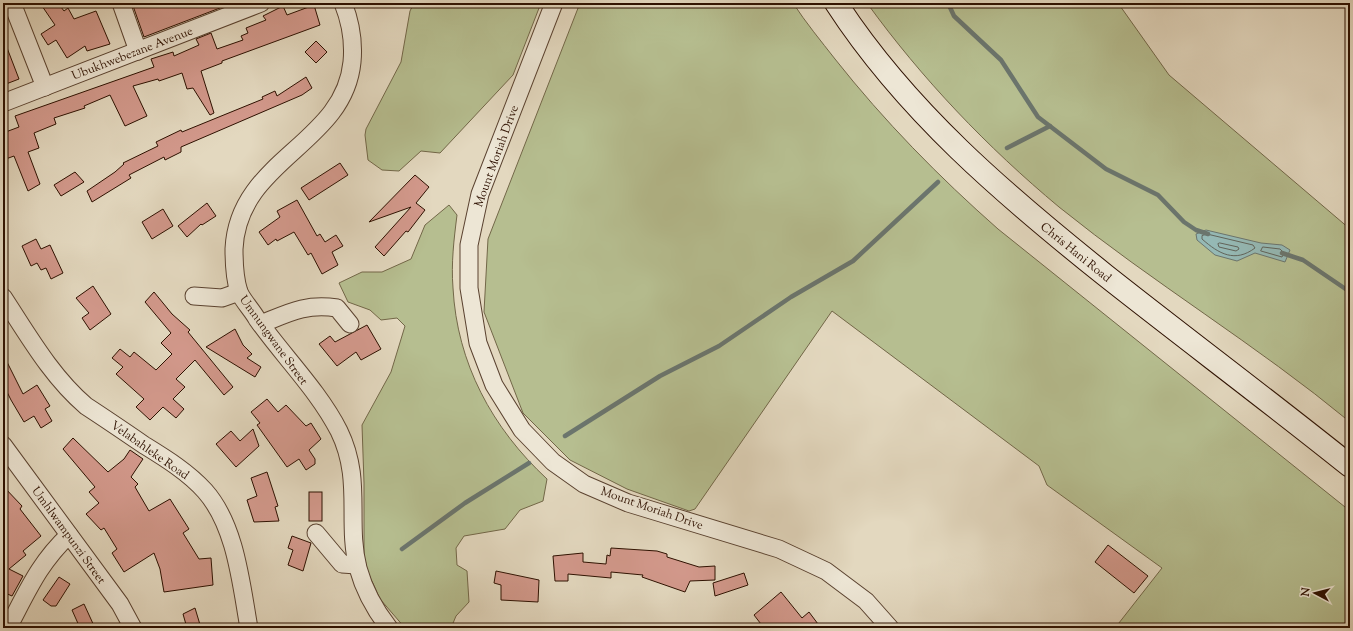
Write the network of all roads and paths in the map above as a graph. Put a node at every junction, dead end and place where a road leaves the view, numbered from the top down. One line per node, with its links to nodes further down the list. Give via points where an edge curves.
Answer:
1 (12, 3): 9 (street)
2 (121, 3): 8 (street)
3 (261, 3): 7 (street, Ubukhwebezane Avenue)
4 (343, 3): 11 (street, Umnungwane Street, via 352,28 354,48 351,77 342,99 329,118 258,185 246,204 238,226 234,249)
5 (554, 3): 27 (street, Mount Moriah Drive, via 480,194 469,245 469,288 478,343 494,385 522,430 553,462 584,484 628,503 779,549 820,568 866,601)
6 (836, 3): 16 (main road, Chris Hani Road, via 906,93 952,144 1030,215)
7 (228, 9): 8 (street, Ubukhwebezane Avenue)
8 (138, 51): 9 (street, Ubukhwebezane Avenue)
9 (45, 87): 10 (street, Ubukhwebezane Avenue)
10 (3, 103)
11 (239, 292): 12 (street, via 222,298); 14 (street, Umnungwane Street)
12 (194, 296)
13 (3, 297): 25 (street, Velabahleke Road, via 58,378 73,394 86,406 173,464 205,491 217,509 235,554)
14 (261, 324): 15 (street, via 298,309 321,305 337,308); 22 (street, Umnungwane Street, via 316,396 338,431 349,456 353,478)
15 (350, 324)
16 (1291, 419): 18 (main road); 19 (main road, Chris Hani Road)
17 (3, 444): 21 (street, Umhlwampunzi Street)
18 (1350, 448)
19 (1350, 466)
20 (316, 532): 22 (street, via 342,564)
21 (68, 535): 23 (street, via 40,566); 24 (street, Umhlwampunzi Street, via 120,604)
22 (357, 565): 26 (street, Umnungwane Street, via 365,590)
23 (10, 624)
24 (133, 628)
25 (249, 628)
26 (389, 628)
27 (890, 628)

